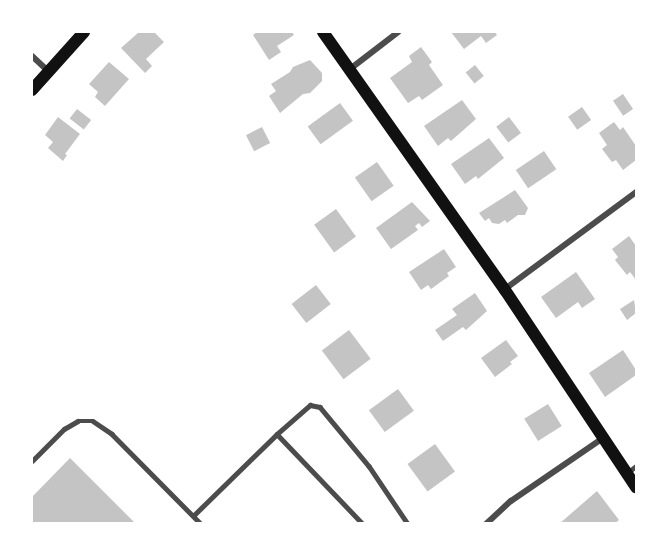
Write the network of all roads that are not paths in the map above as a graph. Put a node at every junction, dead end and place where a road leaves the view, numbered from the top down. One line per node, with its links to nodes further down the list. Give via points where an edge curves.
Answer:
1 (84, 32): 6 (main road)
2 (323, 32): 5 (main road)
3 (398, 32): 5 (street)
4 (32, 56): 6 (street)
5 (350, 69): 9 (main road)
6 (48, 71): 7 (main road)
7 (32, 90)
8 (636, 192): 9 (street)
9 (505, 290): 11 (main road)
10 (277, 434): 15 (lane); 17 (lane); 18 (lane, via 310,405 320,407 369,466)
11 (603, 438): 13 (main road); 19 (street, via 511,501)
12 (32, 461): 15 (lane, via 64,429 78,421 93,421 112,434)
13 (632, 470): 14 (main road)
14 (636, 487)
15 (194, 516): 16 (lane)
16 (201, 524)
17 (363, 524)
18 (408, 524)
19 (486, 524)

